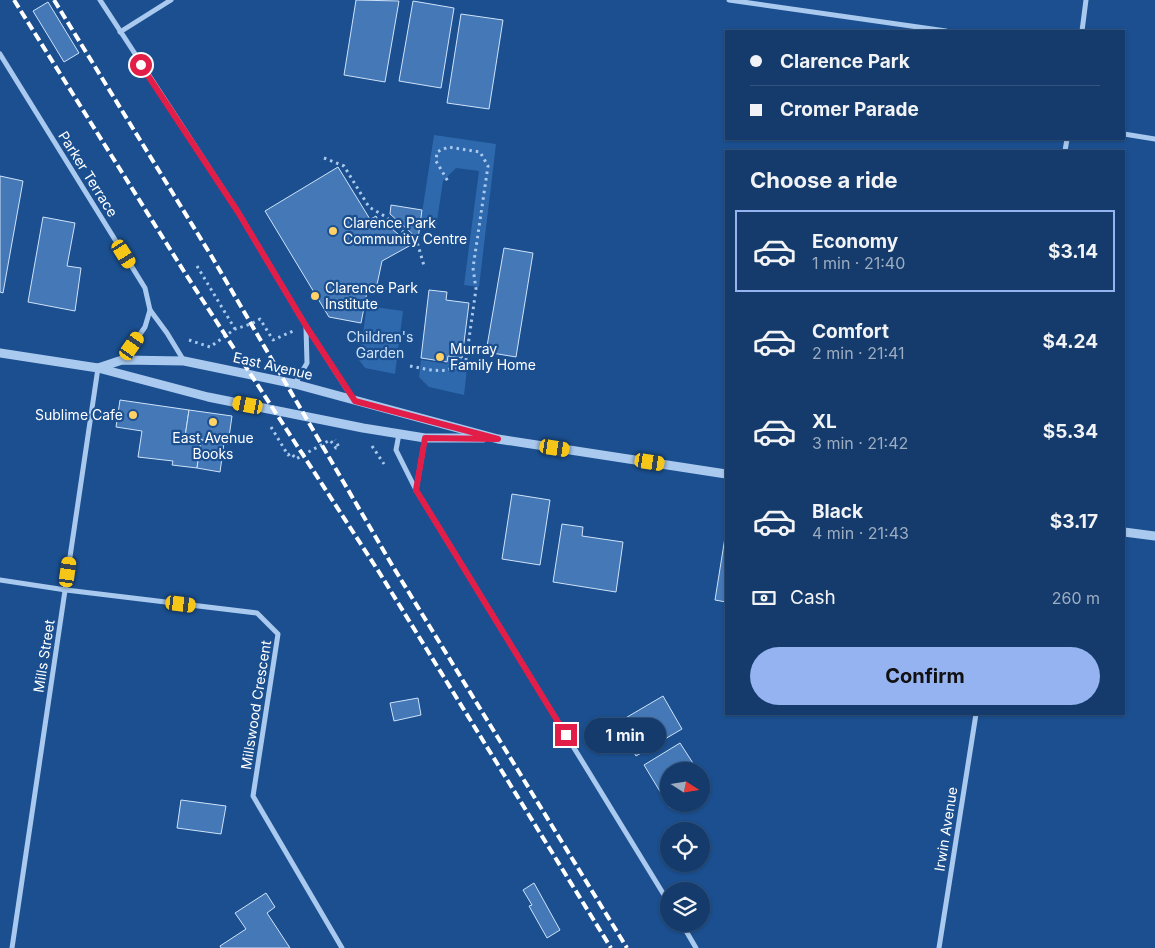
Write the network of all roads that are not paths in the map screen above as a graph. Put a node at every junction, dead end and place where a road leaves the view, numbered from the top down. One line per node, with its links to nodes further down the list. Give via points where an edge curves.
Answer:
1 (100, 0): 7 (street)
2 (171, 0): 7 (street)
3 (729, 0): 5 (street)
4 (1086, 0): 6 (street)
5 (939, 30)
6 (1082, 30)
7 (120, 32): 12 (street, via 238,212)
8 (0, 54): 11 (street, Parker Terrace, via 145,288)
9 (1125, 134): 10 (street)
10 (1155, 139)
11 (150, 310): 14 (street, via 146,327); 15 (street, Parker Terrace)
12 (306, 326): 17 (street, via 307,363); 18 (street)
13 (0, 353): 16 (street, East Avenue)
14 (122, 360): 15 (street, East Avenue); 16 (street, East Avenue)
15 (184, 361): 17 (street, East Avenue)
16 (98, 368): 19 (street, East Avenue, via 208,397); 27 (street, Mills Street)
17 (295, 384): 18 (street, East Avenue)
18 (355, 401): 21 (street, East Avenue)
19 (399, 434): 20 (street, East Avenue); 23 (street, via 396,450)
20 (425, 438): 21 (street, East Avenue); 23 (street)
21 (498, 439): 22 (street, East Avenue)
22 (725, 474)
23 (416, 490): 29 (street)
24 (1125, 532): 25 (street)
25 (1155, 536)
26 (0, 580): 27 (street)
27 (66, 590): 31 (street, Mills Street); 32 (street, Millswood Crescent, via 258,613 278,634 253,796)
28 (976, 715): 34 (street, Irwin Avenue)
29 (660, 887)
30 (687, 932): 33 (street)
31 (12, 948)
32 (342, 948)
33 (696, 948)
34 (939, 948)

